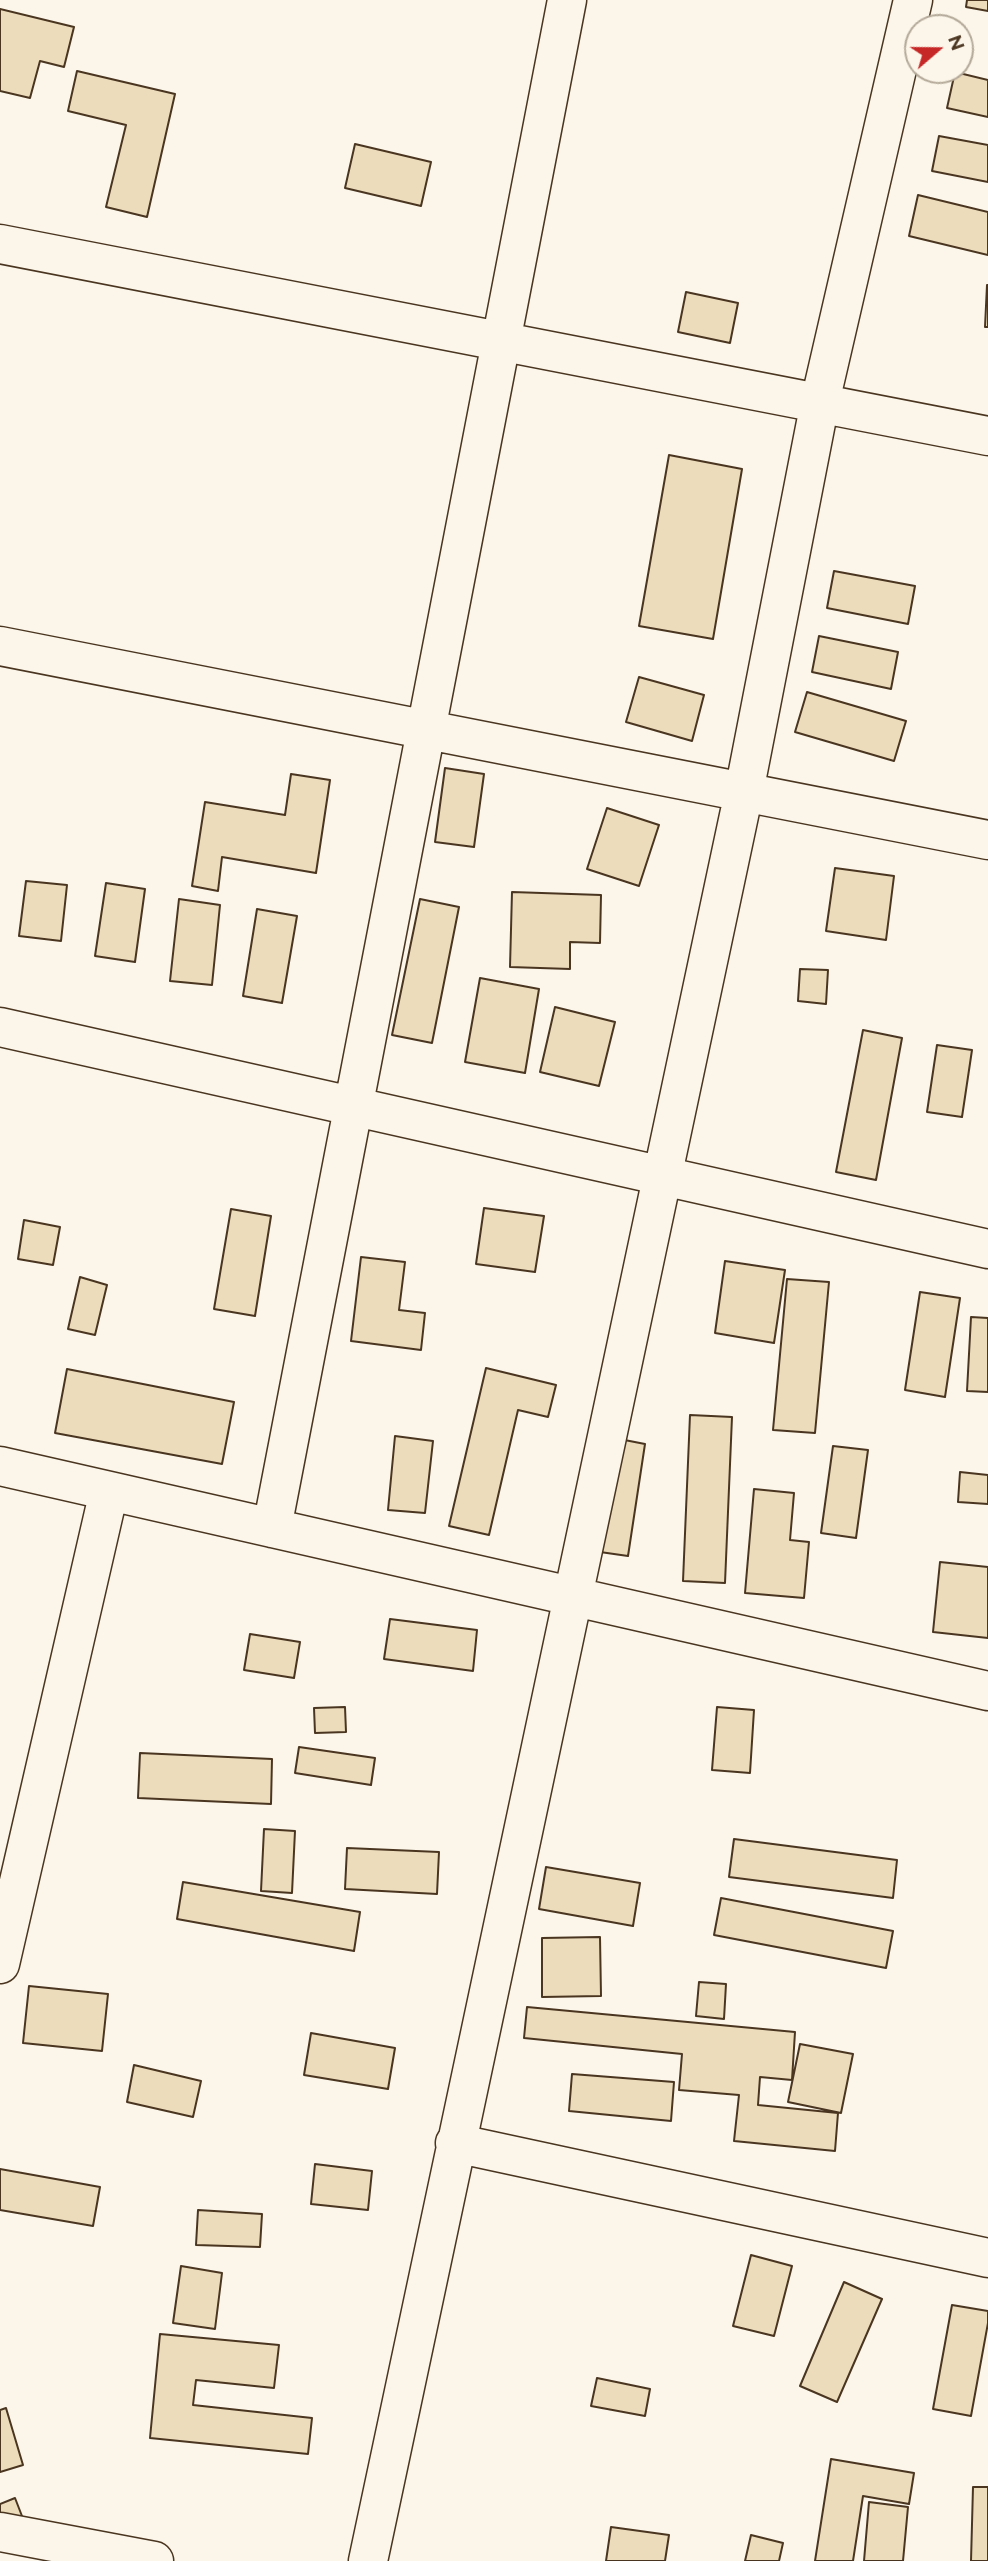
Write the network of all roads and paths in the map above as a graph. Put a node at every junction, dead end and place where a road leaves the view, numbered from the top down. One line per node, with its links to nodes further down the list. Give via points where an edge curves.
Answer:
1 (567, 0): 4 (street)
2 (913, 0): 5 (street)
3 (0, 244): 4 (street)
4 (502, 341): 5 (street); 8 (street)
5 (820, 402): 6 (street); 9 (street)
6 (988, 436)
7 (0, 646): 8 (street)
8 (426, 730): 9 (street); 12 (street)
9 (744, 792): 10 (street); 13 (street)
10 (988, 840)
11 (0, 1027): 12 (street)
12 (354, 1106): 13 (street); 17 (street)
13 (662, 1175): 14 (street); 18 (street)
14 (988, 1249)
15 (0, 1466): 16 (street)
16 (108, 1491): 17 (street); 20 (street)
17 (272, 1528): 18 (street)
18 (572, 1596): 19 (street); 21 (street)
19 (988, 1691)
20 (0, 1964)
21 (455, 2143): 22 (street); 25 (street)
22 (988, 2258)
23 (0, 2532): 24 (street)
24 (153, 2561)
25 (368, 2561)

